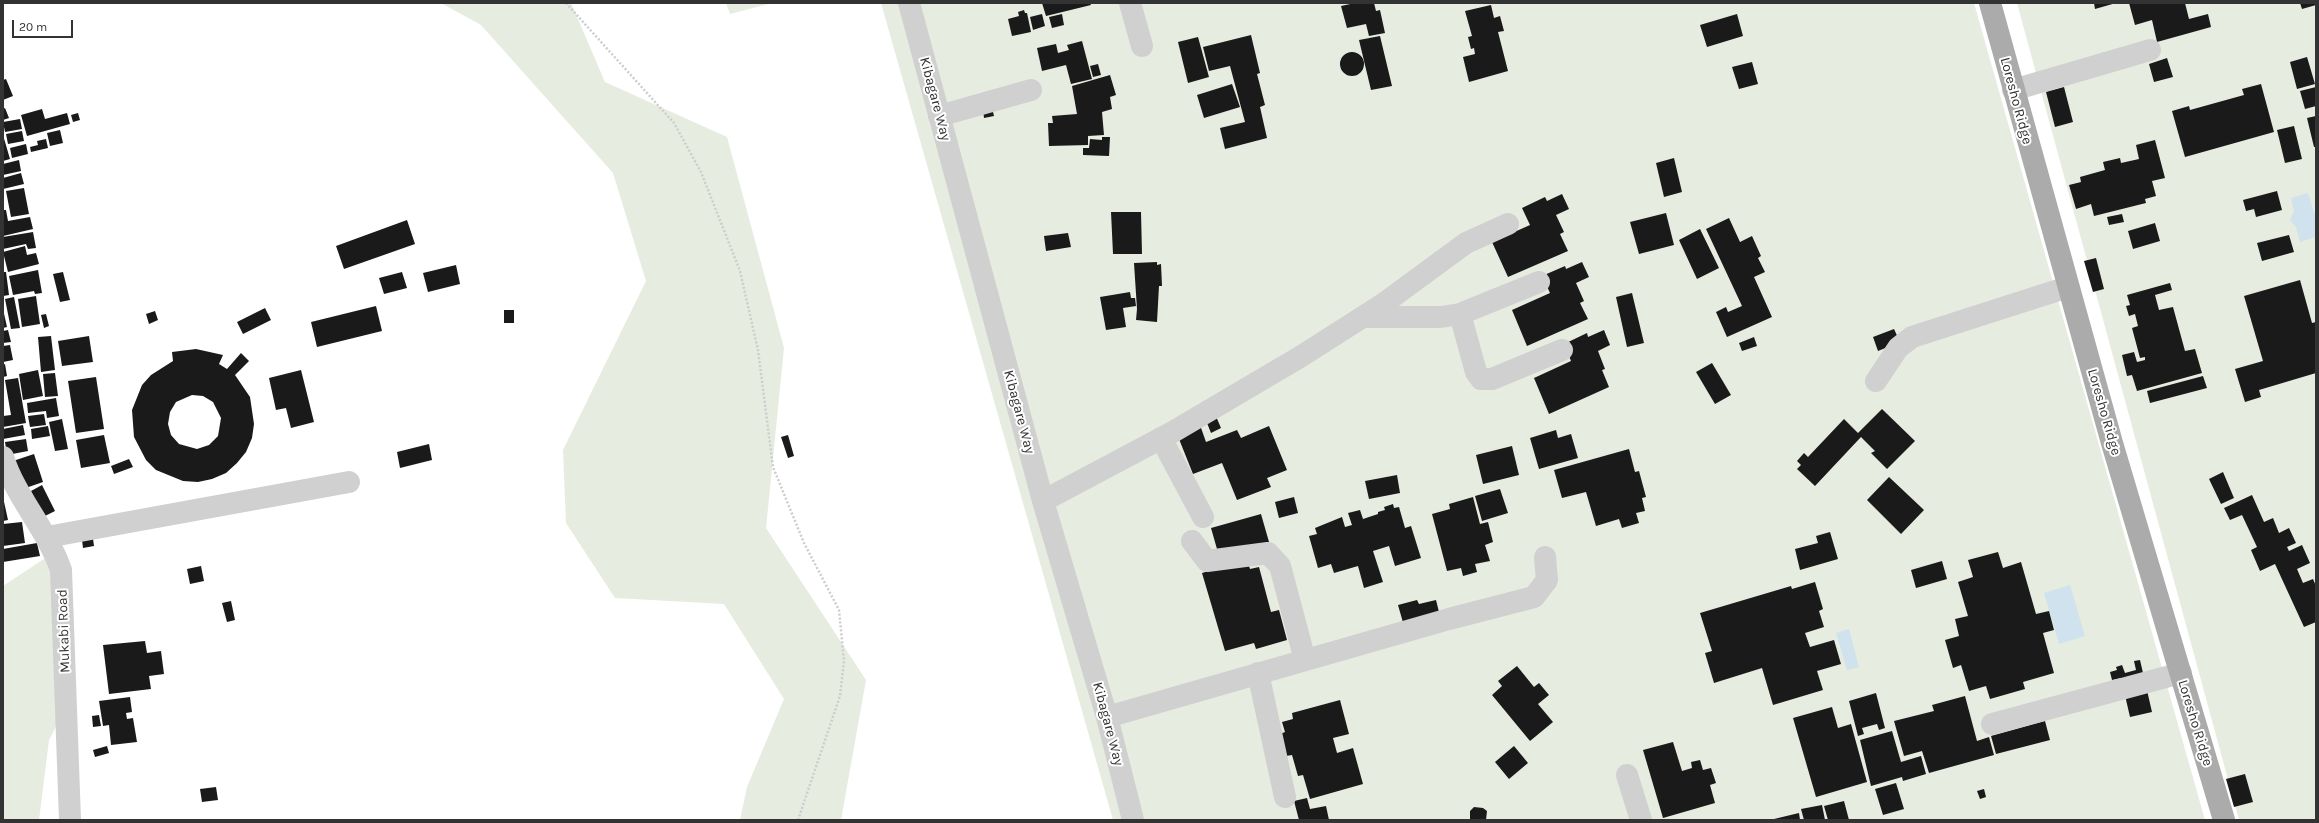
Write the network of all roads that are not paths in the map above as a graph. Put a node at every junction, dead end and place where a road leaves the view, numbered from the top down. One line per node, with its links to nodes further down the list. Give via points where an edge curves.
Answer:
1 (909, 3): 8 (street, Kibagare Way)
2 (1130, 3): 4 (street)
3 (1990, 3): 7 (main road, Loresho Ridge)
4 (1142, 46)
5 (2150, 50): 7 (street)
6 (1031, 90): 8 (street)
7 (2013, 90): 11 (main road, Loresho Ridge)
8 (939, 116): 19 (street, Kibagare Way)
9 (1508, 224): 13 (street, via 1466,243)
10 (1539, 282): 12 (street)
11 (2068, 287): 15 (street, via 1912,337 1898,348); 26 (main road, Loresho Ridge)
12 (1460, 314): 13 (street); 14 (street, via 1476,372 1481,379 1492,379)
13 (1363, 317): 16 (street)
14 (1562, 350)
15 (1876, 381)
16 (1161, 438): 19 (street); 20 (street)
17 (3, 457): 21 (street, Mukabi Road, via 8,474)
18 (349, 482): 21 (street)
19 (1043, 501): 27 (street, Kibagare Way)
20 (1204, 517)
21 (47, 537): 31 (street, Mukabi Road, via 54,548 61,570)
22 (1192, 541): 24 (street, via 1207,561 1268,552 1280,566)
23 (1545, 557): 24 (street, via 1547,580 1534,597)
24 (1305, 660): 25 (street)
25 (1258, 673): 27 (street); 30 (street)
26 (2181, 674): 28 (street); 34 (main road, Loresho Ridge)
27 (1107, 717): 32 (street, Kibagare Way)
28 (1992, 724)
29 (1627, 775): 33 (street)
30 (1285, 797)
31 (70, 820)
32 (1133, 820)
33 (1642, 820)
34 (2224, 820)

